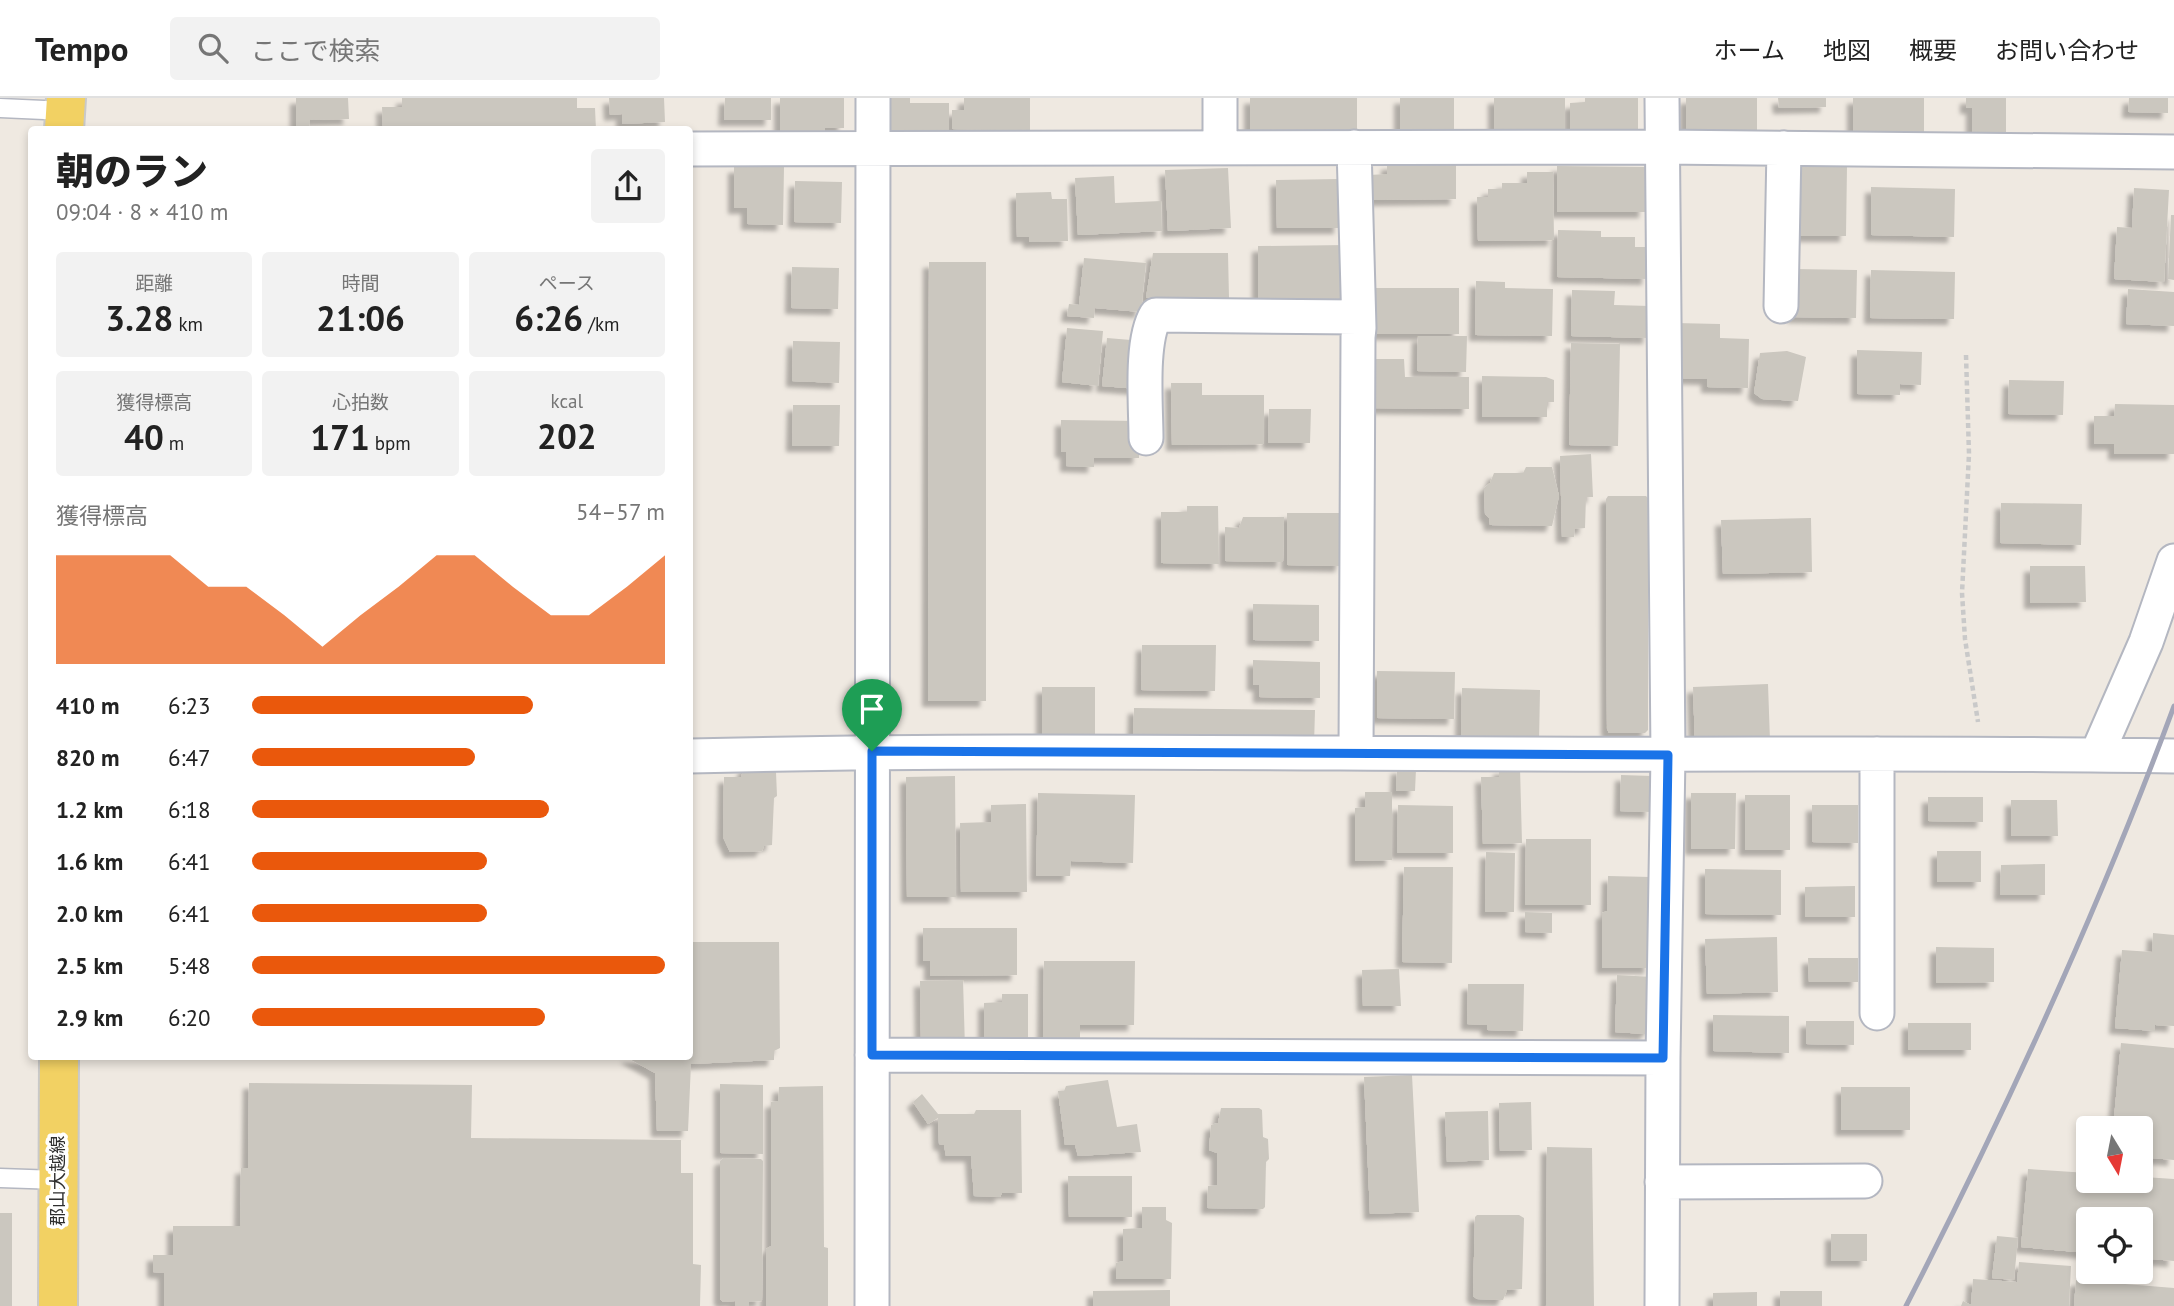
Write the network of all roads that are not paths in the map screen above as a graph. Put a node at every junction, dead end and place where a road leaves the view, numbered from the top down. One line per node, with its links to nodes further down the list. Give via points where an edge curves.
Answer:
1 (873, 98): 6 (street)
2 (1220, 98): 7 (street)
3 (1662, 98): 9 (street)
4 (0, 108): 5 (lane)
5 (65, 113)
6 (873, 147): 7 (street); 11 (street); 17 (street)
7 (1220, 147): 8 (street)
8 (1354, 147): 9 (street); 14 (street)
9 (1662, 147): 10 (street); 21 (street)
10 (1784, 148): 12 (street); 13 (street)
11 (693, 149)
12 (2174, 152)
13 (1781, 306)
14 (1358, 317): 15 (street, via 1156,315 1150,324 1145,376); 18 (street)
15 (1146, 438)
16 (2174, 561): 20 (street, via 2146,642)
17 (872, 751): 18 (street); 23 (street); 25 (street)
18 (1356, 753): 21 (street)
19 (1877, 754): 20 (street); 21 (street); 24 (street)
20 (2097, 754): 22 (street)
21 (1668, 755): 26 (street)
22 (2174, 755)
23 (693, 756)
24 (1877, 1013)
25 (872, 1055): 26 (street); 33 (street)
26 (1663, 1058): 31 (street)
27 (59, 1060): 29 (main road, 郡山大越線)
28 (0, 1178): 29 (lane)
29 (58, 1180): 32 (main road, 郡山大越線)
30 (1865, 1181): 31 (street)
31 (1662, 1182): 34 (street)
32 (58, 1306)
33 (872, 1306)
34 (1662, 1306)

